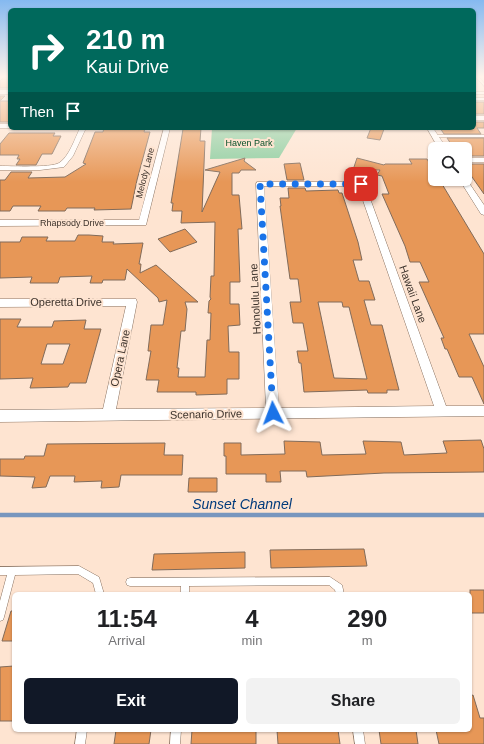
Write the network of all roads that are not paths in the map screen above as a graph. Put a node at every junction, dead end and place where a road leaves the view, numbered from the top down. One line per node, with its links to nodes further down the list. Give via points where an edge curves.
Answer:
1 (82, 130): 9 (street, via 69,156 60,165)
2 (166, 130): 14 (street, Melody Lane)
3 (431, 130): 4 (street)
4 (435, 136): 5 (lane); 6 (street)
5 (484, 136)
6 (439, 142)
7 (472, 160): 8 (street)
8 (484, 160)
9 (0, 168)
10 (361, 184): 18 (street, Hawaii Lane); 19 (street, Honolulu Lane, via 260,184)
11 (467, 186): 12 (street)
12 (484, 212)
13 (0, 223): 14 (street, Rhapsody Drive)
14 (143, 223)
15 (132, 302): 16 (street, Operetta Drive); 20 (street, Opera Lane)
16 (0, 303)
17 (484, 411): 18 (street, Scenario Drive)
18 (442, 412): 19 (street, Scenario Drive)
19 (273, 413): 20 (street, Scenario Drive)
20 (108, 415): 21 (street, Scenario Drive)
21 (0, 416)
22 (0, 571): 23 (lane)
23 (12, 571): 26 (lane, via 79,570 96,580); 29 (lane)
24 (130, 582): 25 (lane)
25 (185, 582): 27 (lane); 28 (lane, via 330,581 339,588)
26 (99, 592)
27 (185, 592)
28 (340, 592)
29 (0, 617)
30 (82, 732): 33 (lane)
31 (176, 732): 34 (lane)
32 (358, 732): 35 (lane)
33 (80, 744)
34 (175, 744)
35 (360, 744)

